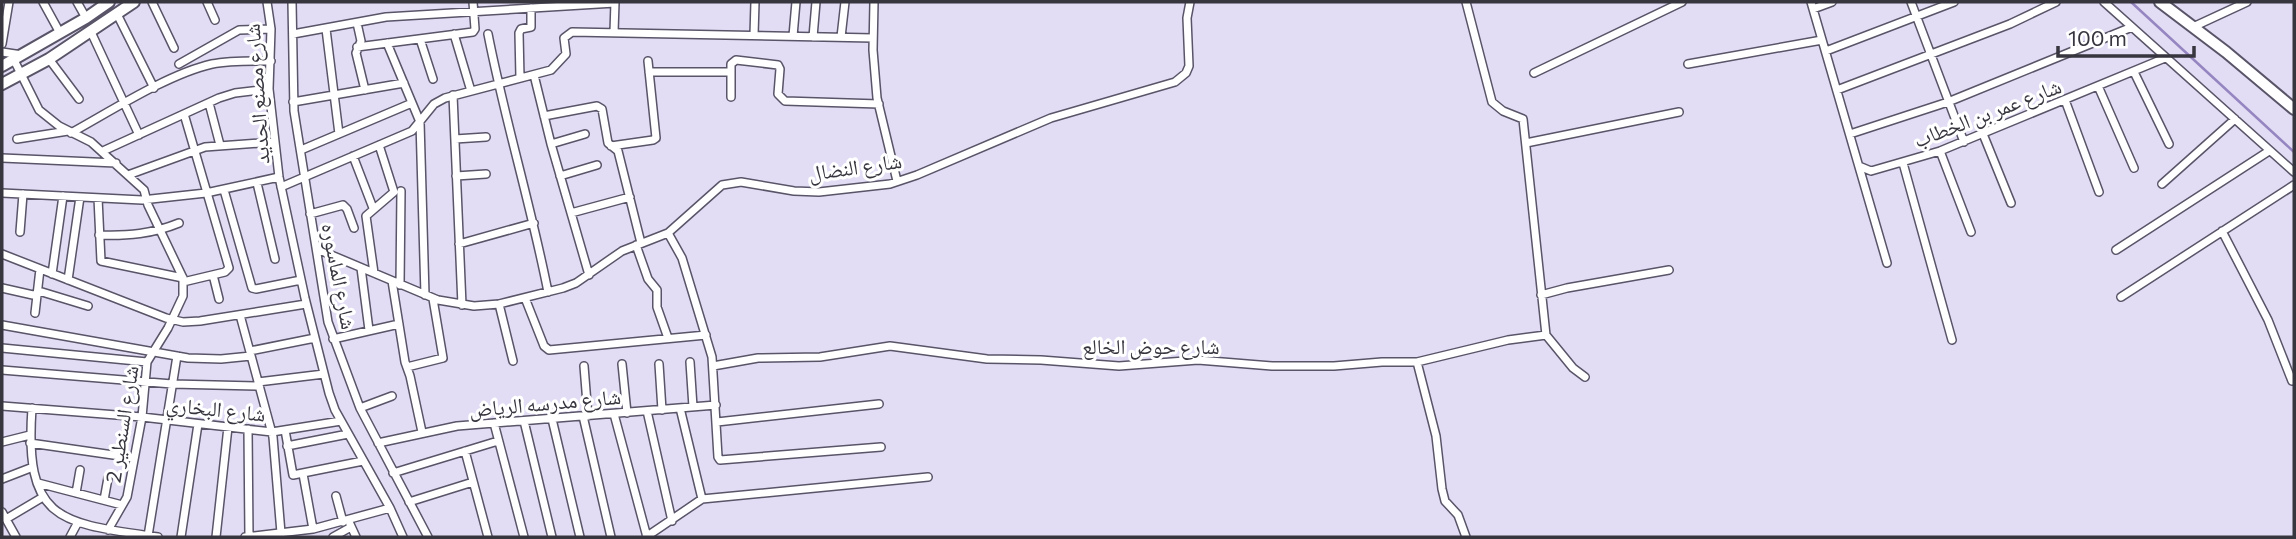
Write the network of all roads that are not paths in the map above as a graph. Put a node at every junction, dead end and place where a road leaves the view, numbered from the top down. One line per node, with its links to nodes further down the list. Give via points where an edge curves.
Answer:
1 (9, 2): 31 (street)
2 (44, 2): 42 (street)
3 (77, 2): 33 (street)
4 (109, 2): 33 (main road)
5 (134, 2): 30 (main road)
6 (152, 2): 56 (street)
7 (207, 2): 34 (street)
8 (267, 2): 38 (street, شارع مصنع الحديد)
9 (292, 2): 43 (street, شارع الماسوره)
10 (473, 2): 29 (street)
11 (615, 2): 28 (street); 41 (street)
12 (755, 2): 46 (street)
13 (796, 2): 47 (street)
14 (816, 2): 48 (street)
15 (845, 2): 49 (street)
16 (874, 2): 50 (street)
17 (1190, 2): 138 (street, شارع النضال, via 1190,59 1181,78 1040,121)
18 (1466, 2): 114 (street, via 1492,102 1523,119)
19 (1832, 2): 27 (street)
20 (1911, 2): 32 (street)
21 (1954, 2): 32 (street)
22 (2056, 2): 59 (street)
23 (2104, 2): 36 (street)
24 (2160, 2): 37 (main road)
25 (2247, 2): 37 (street)
26 (1678, 3): 71 (street)
27 (1812, 5): 52 (street)
28 (531, 8): 29 (street); 74 (street, via 531,27 518,34)
29 (474, 12): 35 (street); 44 (street, via 475,30)
30 (117, 14): 40 (main road); 80 (street)
31 (4, 16): 54 (street)
32 (1917, 17): 57 (street); 59 (street)
33 (86, 18): 42 (main road)
34 (215, 20)
35 (358, 23): 39 (street); 55 (street, via 361,41)
36 (2132, 27): 61 (street); 91 (street)
37 (2193, 27): 96 (main road)
38 (271, 29): 63 (street, شارع مصنع الحديد); 65 (street, via 239,30)
39 (326, 29): 43 (street); 85 (street)
40 (91, 32): 62 (main road); 92 (street)
41 (614, 32): 46 (street); 73 (street, via 572,32 564,37 566,54 560,63)
42 (60, 33): 60 (main road)
43 (293, 34): 90 (street, شارع الماسوره)
44 (454, 34): 51 (street); 84 (street)
45 (488, 34): 78 (street)
46 (754, 35): 47 (street)
47 (793, 36): 48 (street)
48 (813, 37): 49 (street)
49 (841, 37): 50 (street)
50 (873, 38): 95 (street)
51 (420, 39): 53 (street); 75 (street)
52 (1822, 40): 57 (street); 66 (street)
53 (387, 43): 55 (street); 76 (street)
54 (2, 44)
55 (357, 47): 82 (street)
56 (174, 48)
57 (1826, 51): 83 (street)
58 (2, 52): 60 (street)
59 (1931, 55): 83 (street); 91 (street)
60 (18, 57): 67 (main road); 72 (street)
61 (2165, 58): 70 (street, شارع عمر بن الخطاب); 100 (street)
62 (49, 59): 72 (main road); 88 (street)
63 (271, 61): 80 (street, via 210,64); 81 (street, شارع مصنع الحديد)
64 (648, 61): 68 (street)
65 (179, 64)
66 (1688, 64)
67 (2, 66)
68 (649, 72): 69 (street); 118 (street, via 655,139)
69 (731, 72): 87 (street); 95 (street, via 736,60 776,64 780,69 778,94 783,100)
70 (2134, 72): 79 (street, شارع عمر بن الخطاب); 115 (street)
71 (1534, 73)
72 (20, 74): 77 (main road); 102 (street, via 39,110)
73 (534, 75): 74 (street); 99 (street)
74 (520, 78): 78 (street)
75 (433, 79)
76 (404, 83): 82 (street); 94 (street)
77 (2, 84)
78 (498, 84): 84 (street); 159 (street)
79 (2098, 86): 89 (street, شارع عمر بن الخطاب); 130 (street)
80 (154, 88): 92 (street)
81 (269, 89): 93 (street, via 235,93); 111 (street, شارع مصنع الحديد)
82 (365, 90): 85 (street)
83 (1837, 90): 105 (street)
84 (471, 91): 86 (street)
85 (334, 95): 90 (street); 103 (street)
86 (453, 95): 101 (street, via 434,104); 110 (street)
87 (731, 97)
88 (79, 99)
89 (2065, 100): 106 (street, شارع عمر بن الخطاب); 146 (street)
90 (293, 102): 120 (street, شارع الماسوره)
91 (1948, 102): 105 (street); 112 (street)
92 (124, 103): 102 (street); 107 (street)
93 (209, 103): 98 (street); 116 (street)
94 (412, 103): 101 (street); 103 (street)
95 (879, 104): 138 (street)
96 (2294, 109)
97 (1679, 112): 114 (street)
98 (184, 114): 107 (street); 119 (street)
99 (544, 116): 113 (street); 118 (street, via 599,106)
100 (2235, 119): 122 (street); 140 (street)
101 (420, 122): 117 (street, via 412,131); 188 (street)
102 (70, 132): 109 (street); 123 (street)
103 (339, 134): 120 (street)
104 (585, 134): 113 (street)
105 (1850, 134): 129 (street)
106 (1983, 134): 112 (street, شارع عمر بن الخطاب); 154 (street)
107 (139, 135): 123 (street)
108 (486, 137): 110 (street)
109 (17, 139)
110 (455, 139): 134 (street)
111 (275, 142): 116 (street); 136 (street, شارع مصنع الحديد)
112 (1965, 142): 121 (street, شارع عمر بن الخطاب)
113 (551, 144): 135 (street)
114 (1526, 144): 189 (street)
115 (2169, 144)
116 (220, 145): 119 (street)
117 (379, 145): 124 (street); 155 (street, via 394,192)
118 (610, 146): 151 (street, via 618,151)
119 (194, 150): 133 (street); 147 (street)
120 (300, 150): 137 (street, شارع الماسوره)
121 (1940, 150): 127 (street, شارع عمر بن الخطاب); 164 (street)
122 (2269, 150): 131 (street); 170 (street)
123 (103, 151): 126 (street)
124 (353, 156): 137 (street); 155 (street)
125 (2, 158): 126 (street)
126 (116, 163): 133 (street)
127 (1903, 163): 129 (street, شارع عمر بن الخطاب, via 1871,171); 209 (street)
128 (597, 165): 135 (street)
129 (1860, 166): 173 (street)
130 (2134, 167)
131 (2294, 172)
132 (486, 174): 134 (street)
133 (128, 175): 153 (street, via 145,190)
134 (456, 176): 167 (street)
135 (560, 176): 156 (street)
136 (279, 177): 139 (street); 142 (street, شارع مصنع الحديد)
137 (304, 177): 142 (street); 157 (street, شارع الماسوره)
138 (897, 181): 165 (street, شارع النضال, via 819,192 732,182 714,190)
139 (257, 183): 143 (street); 172 (street)
140 (2162, 184)
141 (2294, 185): 162 (street)
142 (281, 187): 183 (street, شارع مصنع الحديد)
143 (224, 190): 147 (street); 183 (street, via 252,288)
144 (401, 191): 184 (street)
145 (2, 192): 148 (street)
146 (2099, 192)
147 (206, 193): 153 (street); 179 (street, via 228,269)
148 (23, 194): 149 (street); 163 (street)
149 (63, 196): 150 (street); 178 (street)
150 (79, 197): 152 (street); 181 (street)
151 (630, 197): 156 (street); 168 (street)
152 (98, 198): 153 (street); 166 (street)
153 (146, 200): 161 (street)
154 (2011, 203)
155 (373, 208): 177 (street, via 366,218)
156 (571, 213): 180 (street)
157 (310, 214): 160 (street, via 343,205); 169 (street, شارع الماسوره)
158 (179, 223): 161 (street)
159 (534, 223): 167 (street); 186 (street)
160 (354, 228)
161 (161, 230): 166 (street); 182 (street)
162 (2222, 231): 191 (street); 227 (street, via 2269,320)
163 (20, 232)
164 (1971, 232)
165 (668, 233): 168 (street, شارع النضال); 204 (street, via 682,258)
166 (99, 235): 182 (street, via 102,261)
167 (459, 244): 196 (street)
168 (639, 244): 180 (street, شارع النضال); 207 (street, via 648,279 657,290 657,307)
169 (317, 248): 174 (street, شارع النضال); 208 (street, شارع الماسوره)
170 (2116, 250)
171 (2, 254): 175 (street)
172 (275, 259)
173 (1887, 263)
174 (362, 268): 177 (street, شارع النضال); 203 (street)
175 (40, 269): 178 (street); 187 (street)
176 (1669, 270): 189 (street)
177 (374, 273): 184 (street, شارع النضال)
178 (52, 274): 181 (street)
179 (213, 275): 182 (street); 192 (street)
180 (589, 275): 186 (street, شارع النضال)
181 (68, 280): 200 (street)
182 (183, 280): 200 (street, شارع السنطير 2, via 183,296)
183 (301, 280): 194 (street, شارع مصنع الحديد)
184 (396, 283): 188 (street, شارع النضال); 201 (street)
185 (2, 288): 187 (street)
186 (548, 292): 190 (street, شارع النضال)
187 (37, 293): 197 (street); 198 (street)
188 (425, 295): 193 (street, شارع النضال)
189 (1541, 295): 205 (street)
190 (525, 298): 195 (street, شارع النضال); 207 (street, via 549,350)
191 (2121, 298)
192 (219, 299)
193 (433, 299): 196 (street, شارع النضال); 222 (street, via 443,358)
194 (306, 304): 199 (street); 206 (street, شارع مصنع الحديد)
195 (499, 304): 196 (street, شارع النضال); 214 (street)
196 (462, 305)
197 (88, 306)
198 (36, 313)
199 (240, 315): 200 (street, via 200,321); 212 (street)
200 (173, 319): 211 (street, شارع السنطير 2)
201 (399, 324): 203 (street); 222 (street)
202 (2, 325): 211 (street)
203 (369, 330): 208 (street)
204 (706, 335): 207 (street); 221 (street)
205 (1546, 335): 217 (street, شارع حوض الخالع); 225 (street)
206 (315, 338): 212 (street); 224 (street, شارع مصنع الحديد)
207 (668, 338)
208 (333, 339): 236 (street, شارع الماسوره)
209 (1952, 340)
210 (2, 348): 215 (street)
211 (152, 351): 213 (street); 215 (street, شارع السنطير 2)
212 (250, 354): 213 (street, via 221,359); 229 (street)
213 (177, 356): 228 (street)
214 (513, 361)
215 (147, 362): 226 (street, شارع السنطير 2)
216 (690, 362): 234 (street)
217 (1417, 362): 221 (street, شارع حوض الخالع, via 1281,366 1198,360 1119,366 987,359 890,346); 308 (street, via 1436,436 1445,501 1458,515)
218 (622, 363): 240 (street)
219 (659, 364): 238 (street)
220 (584, 366): 242 (street)
221 (713, 366): 232 (street)
222 (407, 368): 255 (street)
223 (2, 370): 226 (street)
224 (324, 374): 229 (street); 246 (street, شارع مصنع الحديد)
225 (1586, 377)
226 (144, 381): 228 (street); 243 (street, شارع السنطير 2)
227 (2292, 381)
228 (172, 384): 229 (street); 245 (street)
229 (258, 384): 254 (street)
230 (392, 396): 236 (street)
231 (879, 404): 248 (street)
232 (716, 405): 234 (street, شارع مدرسه الرياض); 248 (street)
233 (2, 406): 235 (street, شارع البخاري)
234 (693, 407): 237 (street, شارع مدرسه الرياض)
235 (32, 408): 243 (street, شارع البخاري); 257 (street)
236 (360, 408): 260 (street, شارع الماسوره)
237 (680, 408): 238 (street, شارع مدرسه الرياض); 278 (street)
238 (662, 410): 239 (street, شارع مدرسه الرياض)
239 (647, 411): 240 (street, شارع مدرسه الرياض); 284 (street)
240 (627, 413): 241 (street, شارع مدرسه الرياض)
241 (614, 414): 242 (street, شارع مدرسه الرياض); 307 (street)
242 (585, 416): 244 (street, شارع مدرسه الرياض); 306 (street)
243 (142, 417): 245 (street, شارع البخاري); 264 (street, شارع السنطير 2)
244 (552, 419): 247 (street, شارع مدرسه الرياض); 305 (street)
245 (167, 420): 250 (street, شارع البخاري); 291 (street)
246 (341, 421): 253 (street, شارع البخاري); 256 (street, شارع مصنع الحديد)
247 (524, 421): 249 (street, شارع مدرسه الرياض); 304 (street)
248 (717, 422): 262 (street, via 722,460)
249 (494, 423): 255 (street, شارع مدرسه الرياض); 258 (street)
250 (198, 424): 251 (street, شارع البخاري); 295 (street)
251 (228, 427): 252 (street, شارع البخاري); 296 (street)
252 (248, 429): 254 (street, شارع البخاري); 297 (street)
253 (285, 430): 254 (street, شارع البخاري); 261 (street)
254 (272, 432): 289 (street)
255 (422, 432): 260 (street, شارع مدرسه الرياض)
256 (348, 434): 261 (street); 265 (street, شارع مصنع الحديد)
257 (30, 439): 259 (street); 264 (street); 266 (street)
258 (498, 441): 263 (street); 303 (street)
259 (2, 442)
260 (379, 443): 268 (street, شارع الماسوره)
261 (287, 446): 269 (street, via 292,475)
262 (881, 447)
263 (465, 451): 268 (street); 273 (street)
264 (134, 458): 281 (street, شارع السنطير 2)
265 (363, 461): 269 (street); 282 (street, شارع مصنع الحديد)
266 (33, 467): 272 (street); 274 (street)
267 (80, 470): 275 (street)
268 (393, 473): 280 (street, شارع الماسوره)
269 (303, 474): 287 (street)
270 (928, 477): 278 (street)
271 (108, 478): 279 (street)
272 (2, 479)
273 (473, 482): 280 (street); 302 (street)
274 (38, 483): 275 (street); 277 (street)
275 (76, 493): 279 (street)
276 (336, 496): 286 (street)
277 (43, 497): 283 (street); 285 (street, via 59,515)
278 (702, 499): 284 (street)
279 (104, 500): 281 (street)
280 (409, 502): 301 (street, شارع الماسوره)
281 (122, 505): 288 (street, شارع السنطير 2)
282 (390, 508): 286 (street); 300 (street, شارع مصنع الحديد)
283 (4, 516): 292 (street)
284 (672, 521): 307 (street)
285 (78, 522): 288 (street); 293 (street)
286 (348, 523): 287 (street); 298 (street); 299 (street)
287 (313, 529): 289 (street)
288 (108, 530): 290 (street)
289 (281, 533): 297 (street)
290 (123, 535): 291 (street)
291 (148, 536): 294 (street)
292 (16, 537)
293 (70, 537)
294 (158, 537)
295 (181, 537)
296 (216, 537)
297 (248, 537)
298 (333, 537)
299 (356, 537)
300 (403, 537)
301 (428, 537)
302 (488, 537)
303 (524, 537)
304 (552, 537)
305 (580, 537)
306 (611, 537)
307 (647, 537)
308 (1466, 537)

